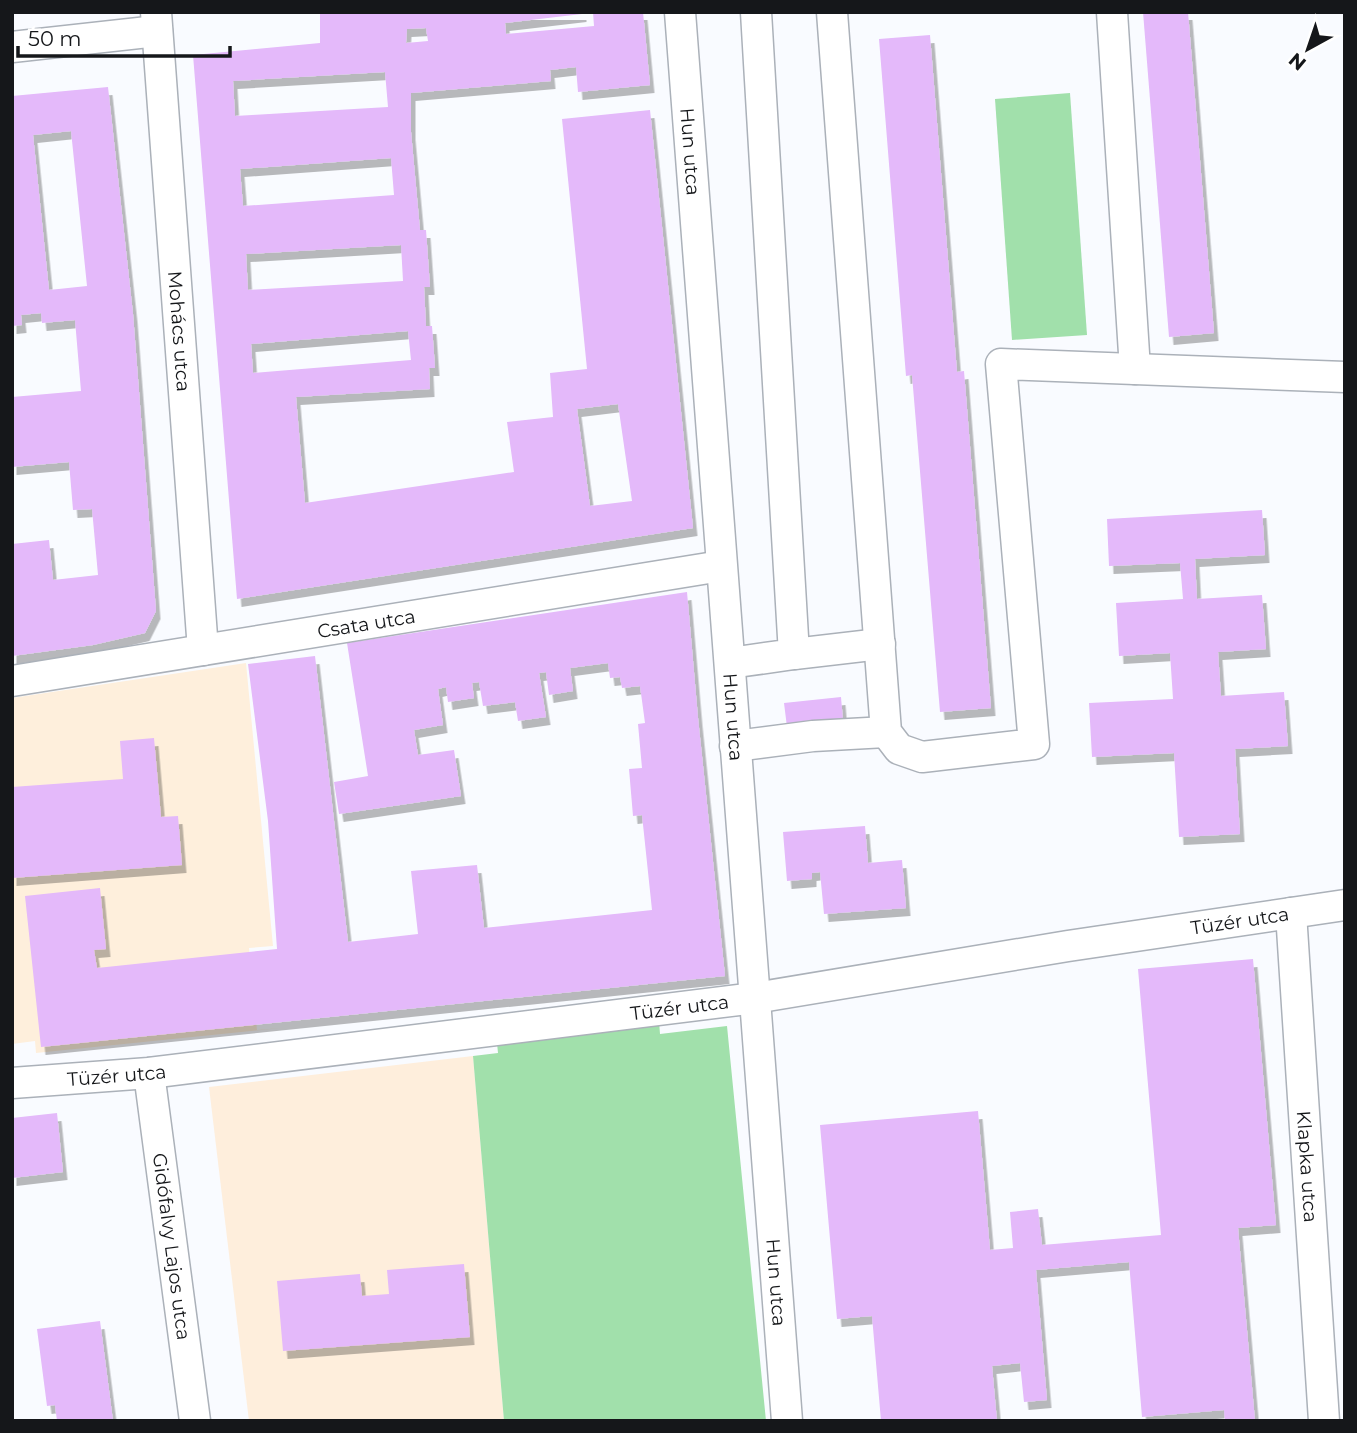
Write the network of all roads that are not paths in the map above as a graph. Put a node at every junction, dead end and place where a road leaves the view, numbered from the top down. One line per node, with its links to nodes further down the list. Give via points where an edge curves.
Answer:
1 (680, 12): 9 (street, Hun utca)
2 (756, 12): 12 (street)
3 (832, 12): 10 (street)
4 (1112, 12): 7 (street)
5 (157, 21): 6 (street); 11 (street, Mohács utca)
6 (12, 47)
7 (1135, 369): 8 (street); 15 (street, via 1001,364 1034,744 922,757 899,749)
8 (1345, 377)
9 (721, 566): 11 (street, Csata utca); 13 (street, Hun utca)
10 (880, 644): 12 (street); 15 (street)
11 (203, 650): 14 (street, Csata utca)
12 (794, 654): 13 (street)
13 (730, 663): 16 (street, Hun utca)
14 (12, 681)
15 (887, 732): 16 (street)
16 (735, 746): 19 (street, Hun utca)
17 (1345, 905): 18 (street, Tüzér utca)
18 (1291, 913): 19 (street, Tüzér utca); 24 (street, Klapka utca)
19 (755, 999): 20 (street, Tüzér utca); 23 (street, Hun utca)
20 (149, 1073): 21 (street, Tüzér utca); 22 (street, Gidófalvy Lajos utca)
21 (12, 1083)
22 (195, 1421)
23 (787, 1421)
24 (1324, 1421)

